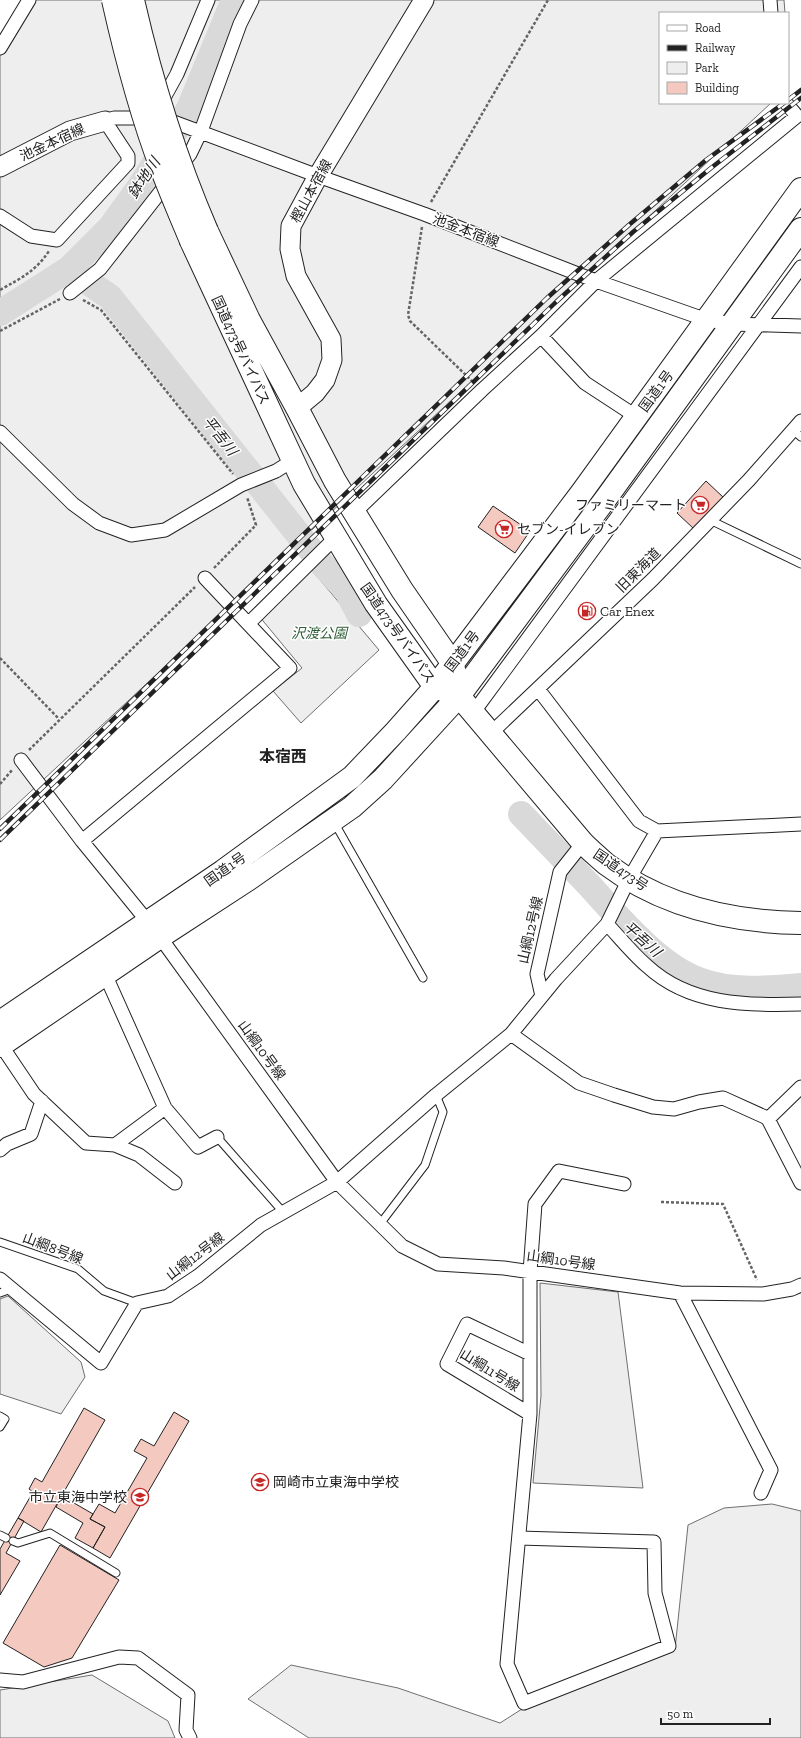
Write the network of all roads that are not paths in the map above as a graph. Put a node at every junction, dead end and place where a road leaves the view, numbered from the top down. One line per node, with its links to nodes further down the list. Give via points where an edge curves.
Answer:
1 (30, 0): 9 (street)
2 (113, 0): 19 (highway, 国道473号バイパス, bridge, via 140,105 162,169)
3 (133, 0): 19 (highway, 国道473号バイパス, bridge, via 143,44 187,186)
4 (208, 0): 11 (street, via 177,74)
5 (252, 0): 13 (street, via 240,24)
6 (424, 0): 15 (street, 樫山本宿線)
7 (770, 0): 8 (street)
8 (771, 12)
9 (0, 48)
10 (787, 104): 21 (street, via 797,116)
11 (152, 119): 12 (street, 池金本宿線, via 114,118); 13 (street, 池金本宿線, via 171,121)
12 (104, 121): 14 (street, 池金本宿線, via 70,132); 17 (street, via 128,156 128,163 57,240 31,236)
13 (201, 131): 15 (street, 池金本宿線); 22 (street, via 190,154 100,269)
14 (0, 167)
15 (318, 176): 21 (street, 池金本宿線); 28 (street, 樫山本宿線, via 291,226 290,249 296,276 331,338 332,360 325,380 315,393)
16 (801, 190): 23 (highway, 国道1号)
17 (0, 216)
18 (801, 229): 24 (highway, 国道1号)
19 (199, 236): 28 (highway, 国道473号バイパス); 32 (highway, 国道473号バイパス)
20 (801, 267): 25 (street)
21 (596, 280): 23 (street, 池金本宿線); 27 (street)
22 (70, 293)
23 (707, 320): 24 (street, 池金本宿線); 29 (highway, 国道1号)
24 (733, 324): 25 (street, 池金本宿線); 33 (highway, 国道1号)
25 (759, 325): 26 (street, 池金本宿線); 34 (street)
26 (801, 326)
27 (541, 336): 29 (street, via 585,383); 35 (street)
28 (297, 408): 35 (highway, 国道473号バイパス)
29 (637, 417): 43 (highway, 国道1号)
30 (798, 429): 36 (street, 旧東海道)
31 (0, 432): 32 (street, via 73,504 99,523 131,535 165,530 241,486)
32 (284, 466): 37 (highway, 国道473号バイパス)
33 (625, 472): 34 (street); 41 (highway, 国道1号)
34 (630, 499): 40 (street)
35 (354, 513): 43 (highway, 国道473号バイパス, via 402,590)
36 (710, 520): 38 (lane); 45 (street, 旧東海道, via 653,579)
37 (332, 541): 42 (street); 44 (highway, 国道473号バイパス)
38 (801, 564)
39 (205, 578): 42 (street)
40 (550, 608): 41 (street); 47 (street)
41 (521, 613): 46 (highway, 国道1号)
42 (249, 623): 53 (street, via 290,668)
43 (453, 664): 44 (highway, 国道1号); 46 (highway, 国道473号バイパス)
44 (435, 687): 46 (highway, 国道473号バイパス); 58 (highway, 国道1号, via 352,777 224,871)
45 (538, 688): 48 (street, 旧東海道); 52 (street, via 639,821)
46 (459, 696): 47 (highway, 国道473号); 50 (highway, 国道1号, via 383,780)
47 (473, 713): 48 (highway, 国道473号)
48 (490, 734): 54 (highway, 国道473号)
49 (21, 760): 53 (street, 山綱10号線)
50 (333, 820): 58 (highway, 国道1号, via 249,879); 60 (lane)
51 (801, 824): 52 (street)
52 (657, 831): 55 (street, 山綱12号線)
53 (82, 841): 58 (street, 山綱10号線)
54 (583, 843): 55 (highway, 国道473号); 61 (street, 山綱12号線, via 560,872 537,974)
55 (629, 879): 56 (highway, 国道473号, via 652,891 702,910 729,917); 57 (street, 山綱12号線)
56 (801, 923)
57 (607, 924): 61 (street, 山綱12号線); 62 (street, via 647,966 678,987 715,1000 735,1003)
58 (154, 929): 59 (highway, 国道1号); 63 (highway, 国道1号); 74 (street, 山綱10号線)
59 (105, 974): 65 (highway, 国道1号); 69 (street)
60 (423, 978)
61 (542, 996): 64 (street, 山綱12号線)
62 (801, 1004)
63 (0, 1022)
64 (511, 1034): 67 (street, 山綱12号線); 70 (street, via 586,1086 653,1108 674,1109 723,1098)
65 (0, 1045): 68 (street, via 34,1094)
66 (801, 1087): 70 (street)
67 (436, 1095): 74 (street, 山綱12号線); 79 (lane, via 443,1112 425,1165)
68 (42, 1101): 72 (street, via 86,1143); 73 (street, via 31,1134 7,1144)
69 (165, 1108): 71 (street, via 198,1147); 72 (street)
70 (768, 1120): 76 (street)
71 (217, 1137): 78 (lane)
72 (115, 1145): 75 (street, via 139,1154)
73 (0, 1150)
74 (337, 1182): 78 (street, 山綱12号線); 79 (street, 山綱10号線)
75 (175, 1183)
76 (801, 1183)
77 (624, 1184): 81 (street, via 559,1171 536,1204)
78 (283, 1212): 86 (street, 山綱12号線, via 261,1225 198,1276 168,1296)
79 (380, 1224): 81 (street, 山綱10号線, via 402,1246 438,1264)
80 (0, 1242): 86 (lane, 山綱8号線, via 78,1268 104,1291)
81 (530, 1272): 85 (street, 山綱10号線); 87 (street)
82 (0, 1279): 84 (street)
83 (801, 1285): 85 (street, 山綱10号線, via 764,1294)
84 (6, 1291): 86 (street, via 101,1363)
85 (680, 1293): 91 (street, via 771,1470)
86 (137, 1303)
87 (530, 1354): 88 (street); 88 (street, 山綱11号線, via 467,1324 447,1364)
88 (530, 1414): 93 (street)
89 (0, 1416): 90 (lane, via 5,1420)
90 (0, 1427)
91 (761, 1493)
92 (6, 1538): 94 (lane, via 18,1543 50,1533)
93 (519, 1538): 93 (street, via 507,1664 524,1703 669,1646 655,1593 654,1542)
94 (116, 1573)
95 (0, 1680): 96 (street, via 23,1682 119,1657 138,1658 188,1695 186,1730)
96 (190, 1738)

